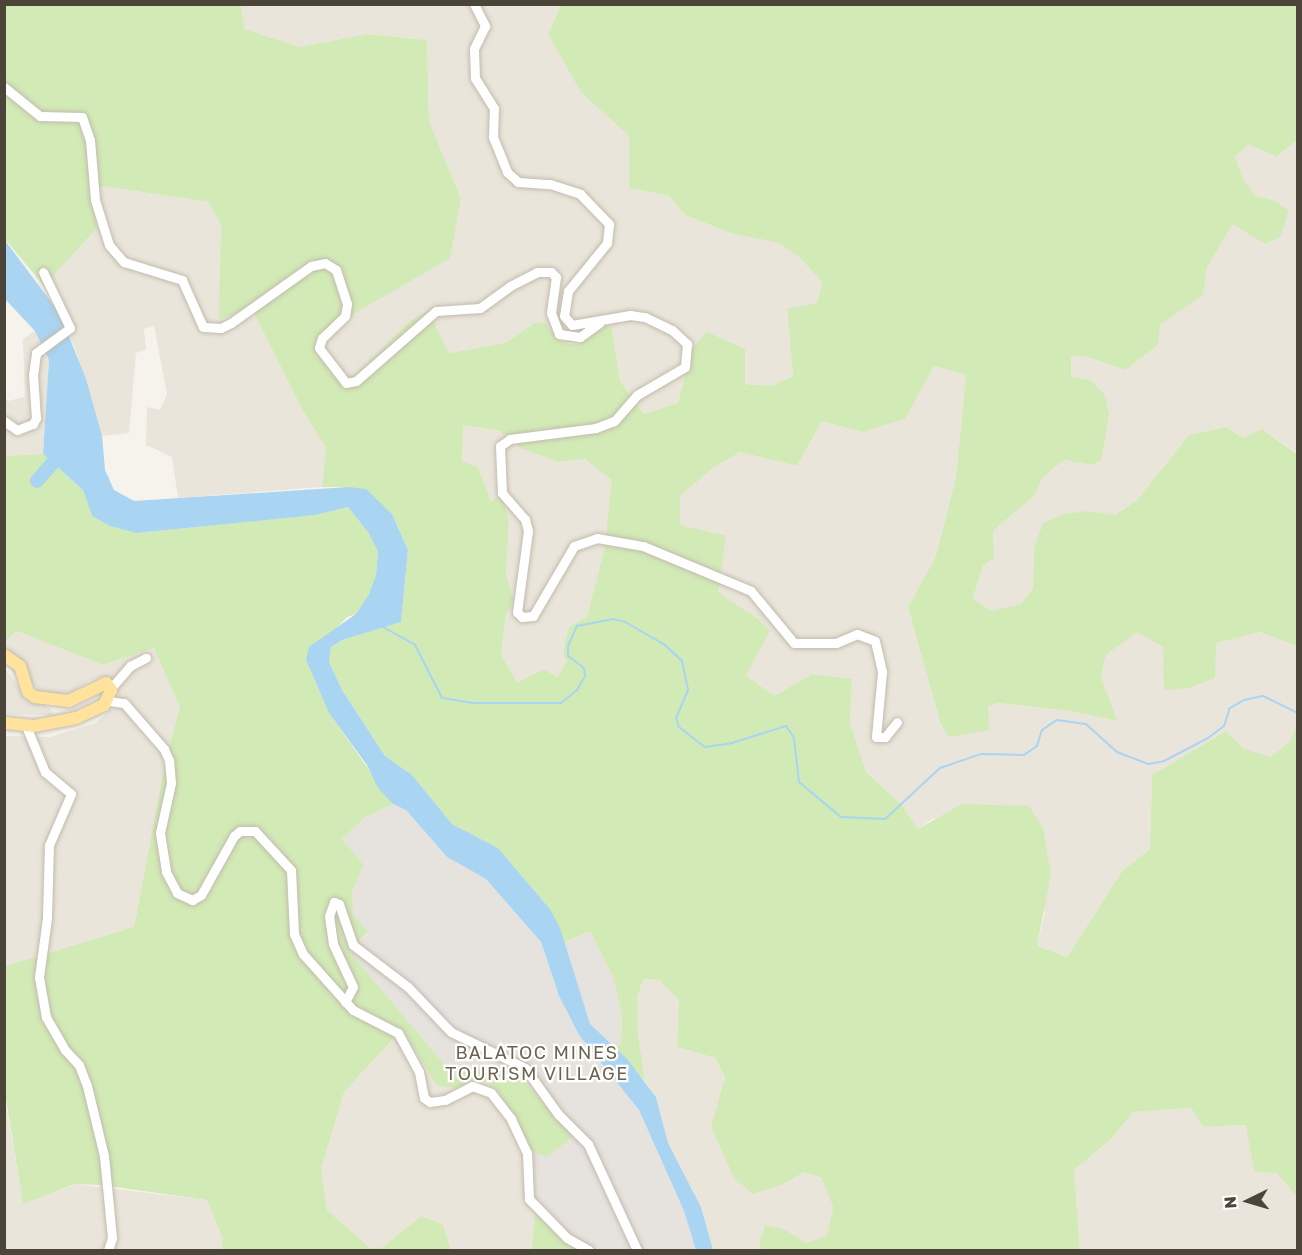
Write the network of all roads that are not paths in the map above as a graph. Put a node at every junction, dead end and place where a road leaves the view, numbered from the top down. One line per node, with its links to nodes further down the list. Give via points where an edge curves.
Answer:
1 (474, 4): 4 (street, via 485,26 474,49 475,78 494,108 493,137 507,172 518,182 550,184 580,194 609,224 607,243 568,291 563,305 564,316 572,325)
2 (4, 87): 4 (street, via 39,116 82,117 90,140 95,200 109,245 123,262 182,280 203,327 220,328 231,323 311,266 330,265 344,288 346,309 341,321 318,345 346,383 356,381 436,311 480,308 537,272 551,272 556,277 551,314 559,334 580,337)
3 (43, 272): 5 (street, via 69,322 67,332 44,346 33,362 36,418 23,430)
4 (606, 319): 9 (street, via 645,317 672,330 687,344 685,367 637,395 614,421 596,428 510,438 500,446 502,493 525,519 528,531 517,612 522,617 533,616 574,546 597,538 643,546 751,591 794,643 836,643 854,634 875,642 882,672 876,736 885,737)
5 (4, 421)
6 (4, 655): 8 (main road, via 20,666 28,692 35,697 69,701 101,683)
7 (146, 658): 8 (street, via 130,666)
8 (110, 695): 11 (main road, via 76,718); 12 (street, via 124,703 164,748 169,760 171,783 160,833 166,872 177,893 192,900 201,895 234,836 240,831 255,831 291,870 294,934 303,954)
9 (897, 722)
10 (4, 723): 11 (main road)
11 (26, 726): 13 (street, via 45,772 71,794 49,845 47,918 39,977 46,1017 64,1050 79,1065 87,1086 104,1156 112,1238)
12 (345, 1002): 14 (street, via 398,1033 419,1072 424,1098 430,1102 445,1100 472,1086 491,1094 511,1119 527,1153 529,1199 567,1238); 15 (street, via 353,987 333,944 329,916 334,902 339,904 353,945 408,987 451,1032 525,1068 558,1114 588,1144)
13 (108, 1251)
14 (589, 1251)
15 (637, 1251)

